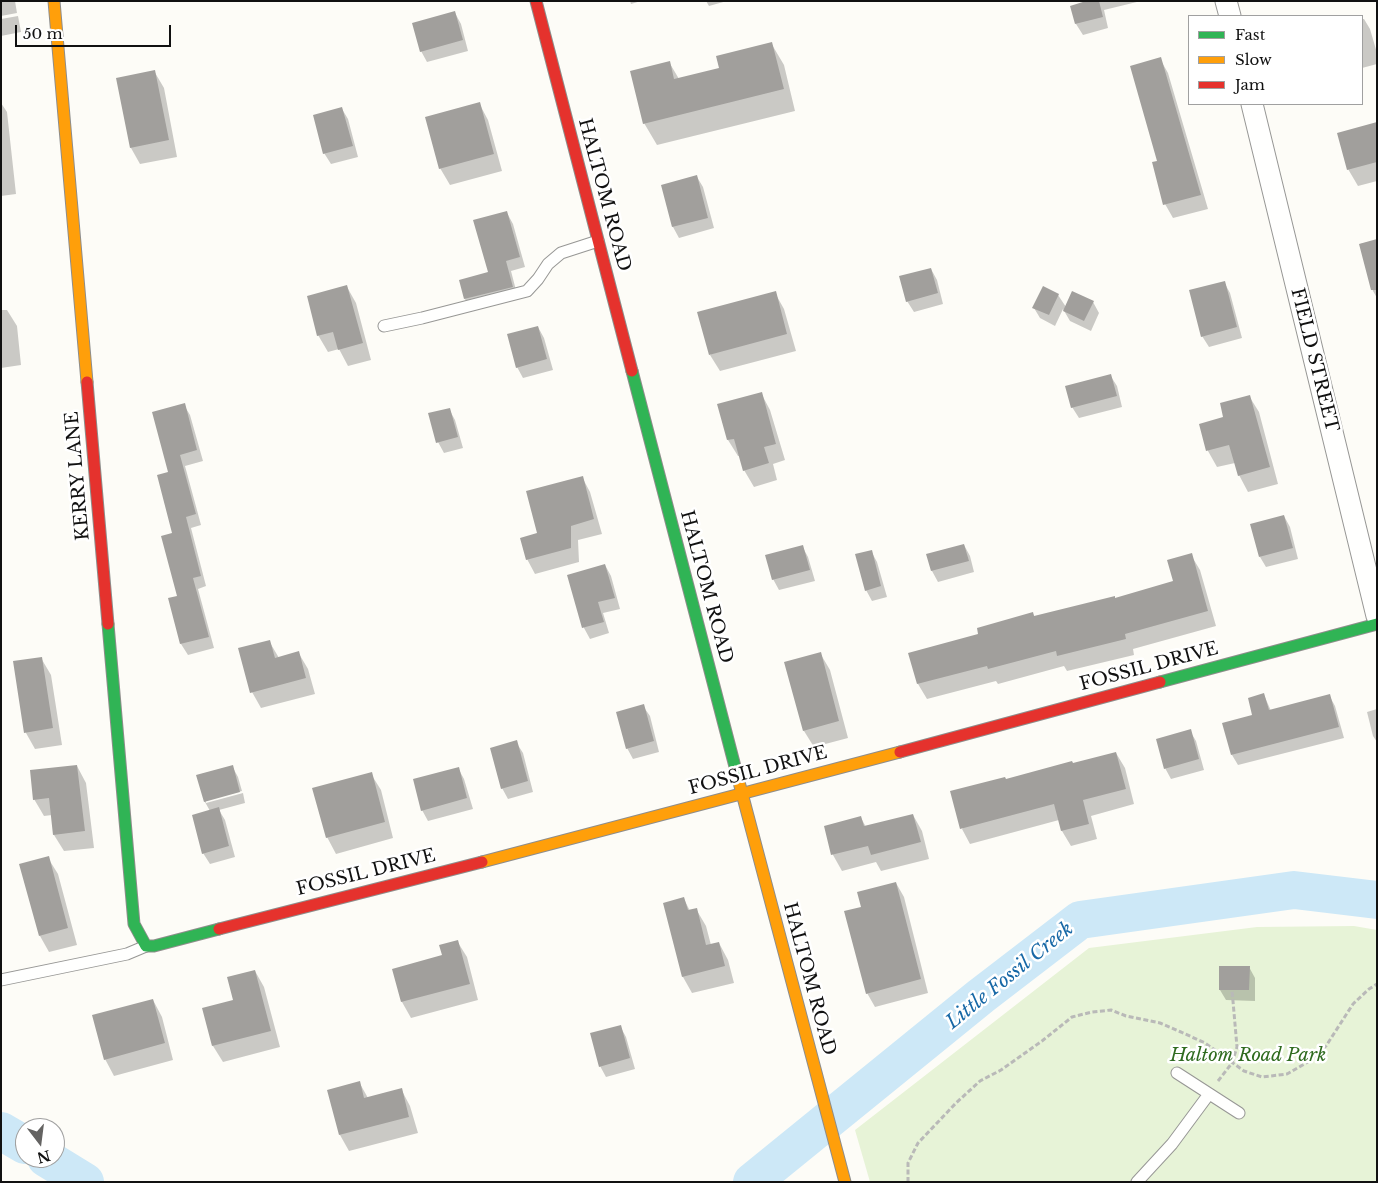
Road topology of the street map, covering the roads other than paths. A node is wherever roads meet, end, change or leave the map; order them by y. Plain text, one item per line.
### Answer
1 (54, 1) edge
2 (536, 1) edge
3 (1226, 1) edge
4 (1230, 15) edge
5 (1252, 105) edge
6 (598, 241) junction
7 (384, 326) dead end
8 (1377, 616) edge
9 (1377, 624) edge
10 (742, 794) junction
11 (146, 946) junction
12 (1, 980) edge
13 (1177, 1073) dead end
14 (1209, 1094) junction
15 (1239, 1113) dead end
16 (844, 1179) edge
17 (1137, 1182) edge

1 - 11 street, KERRY LANE
2 - 6 street, HALTOM ROAD
3 - 4 street
5 - 8 street, FIELD STREET
6 - 7 lane
6 - 10 street, HALTOM ROAD
9 - 10 street, FOSSIL DRIVE
10 - 11 street, FOSSIL DRIVE
10 - 16 street, HALTOM ROAD
11 - 12 lane
13 - 14 lane
14 - 15 lane
14 - 17 lane

